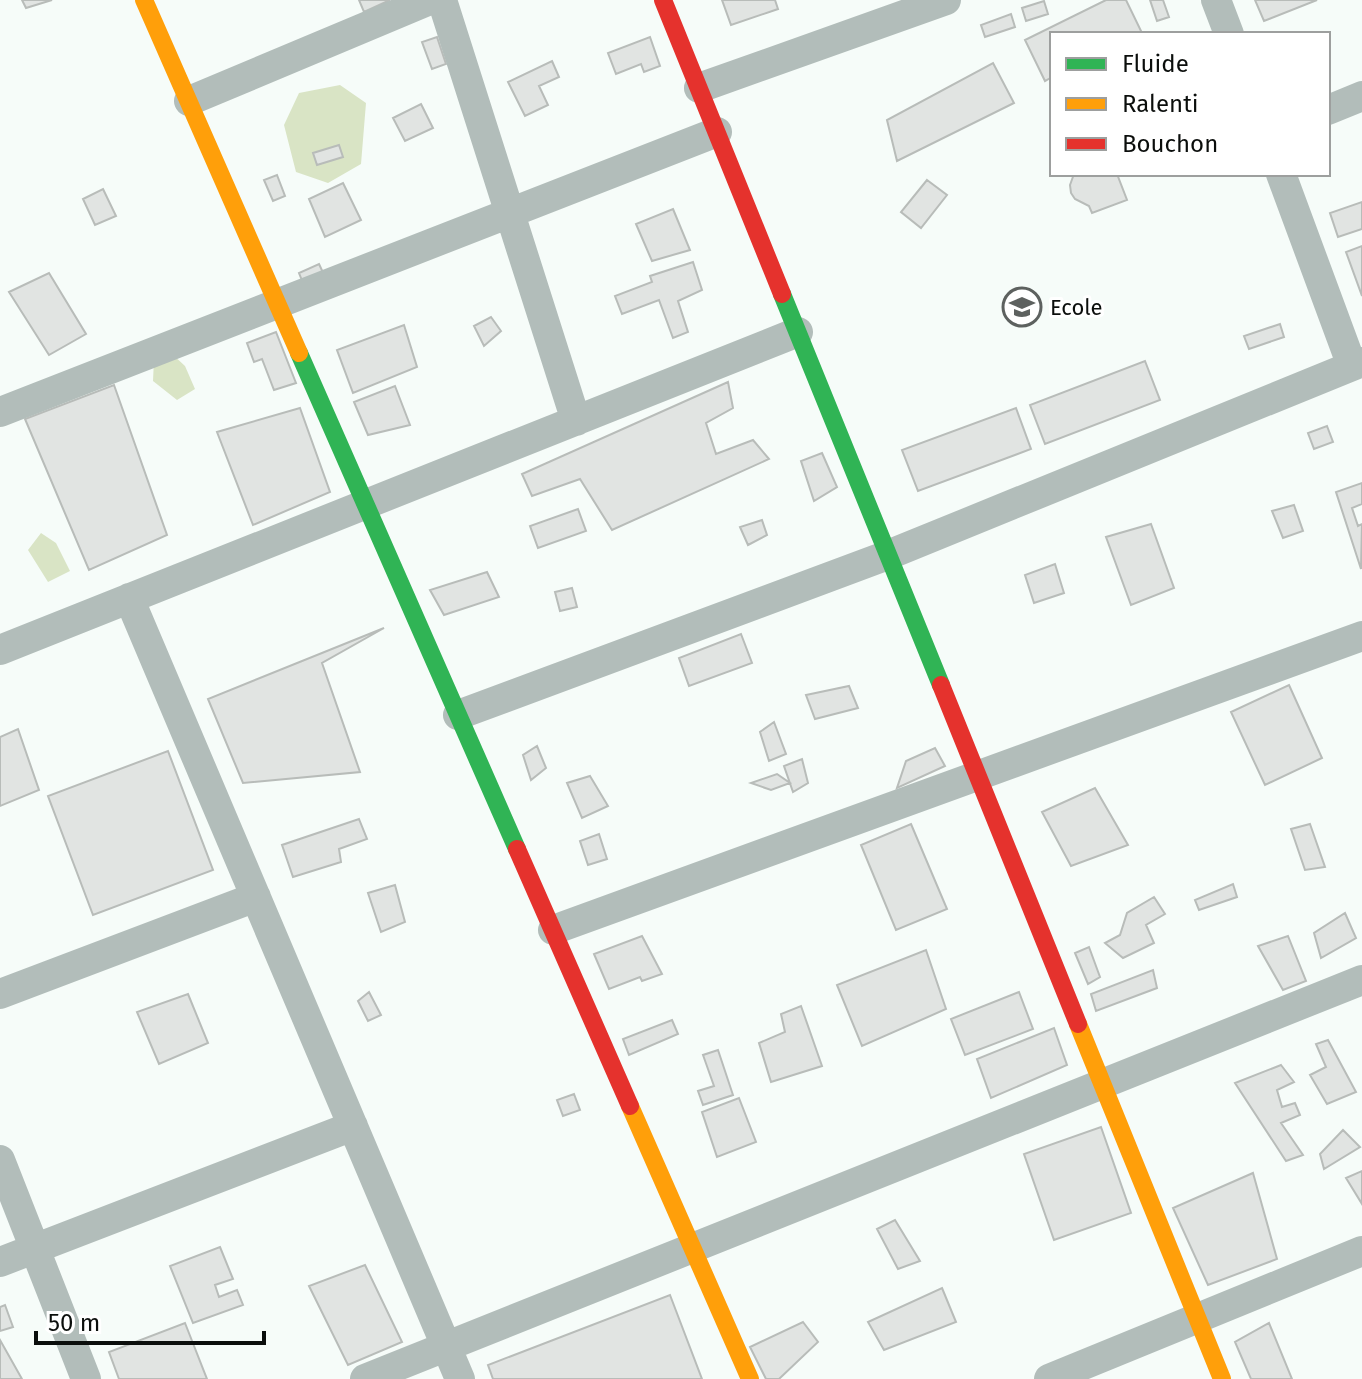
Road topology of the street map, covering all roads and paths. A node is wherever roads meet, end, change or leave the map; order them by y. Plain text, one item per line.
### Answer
1 (144, 0) edge
2 (430, 0) edge
3 (442, 0) edge
4 (663, 0) edge
5 (946, 0) edge
6 (1216, 0) edge
7 (1228, 32) edge
8 (699, 88) junction
9 (1362, 96) edge
10 (189, 101) junction
11 (1330, 109) edge
12 (717, 132) junction
13 (1282, 176) edge
14 (510, 212) junction
15 (277, 303) junction
16 (798, 332) junction
17 (1357, 364) edge
18 (0, 412) edge
19 (576, 421) junction
20 (366, 504) junction
21 (888, 555) junction
22 (129, 598) junction
23 (1362, 636) edge
24 (0, 650) edge
25 (458, 715) junction
26 (978, 775) junction
27 (256, 897) junction
28 (553, 930) junction
29 (1362, 980) edge
30 (0, 994) edge
31 (1102, 1084) junction
32 (353, 1126) junction
33 (0, 1160) edge
34 (692, 1248) junction
35 (35, 1249) junction
36 (1362, 1251) edge
37 (0, 1262) edge
38 (1197, 1318) junction
39 (446, 1347) junction
40 (86, 1379) edge
41 (365, 1379) edge
42 (460, 1379) edge
43 (750, 1379) edge
44 (1049, 1379) edge
45 (1222, 1379) edge

1 - 10 street
2 - 10 street
3 - 14 street
4 - 8 street
5 - 8 street
6 - 7 street
8 - 12 street
9 - 11 street
10 - 15 street
12 - 14 street
12 - 16 street
13 - 17 street
14 - 15 street
14 - 19 street
15 - 18 street
15 - 20 street
16 - 19 street
16 - 21 street
17 - 21 street
19 - 20 street
20 - 22 street
20 - 25 street
21 - 25 street
21 - 26 street
22 - 24 street
22 - 27 street
23 - 26 street
25 - 28 street
26 - 28 street
26 - 31 street
27 - 30 street
27 - 32 street
28 - 34 street
29 - 31 street
31 - 34 street
31 - 38 street
32 - 35 street
32 - 39 street
33 - 35 street
34 - 39 street
34 - 43 street
35 - 37 street
35 - 40 street
36 - 38 street
38 - 44 street
38 - 45 street
39 - 41 street
39 - 42 street

